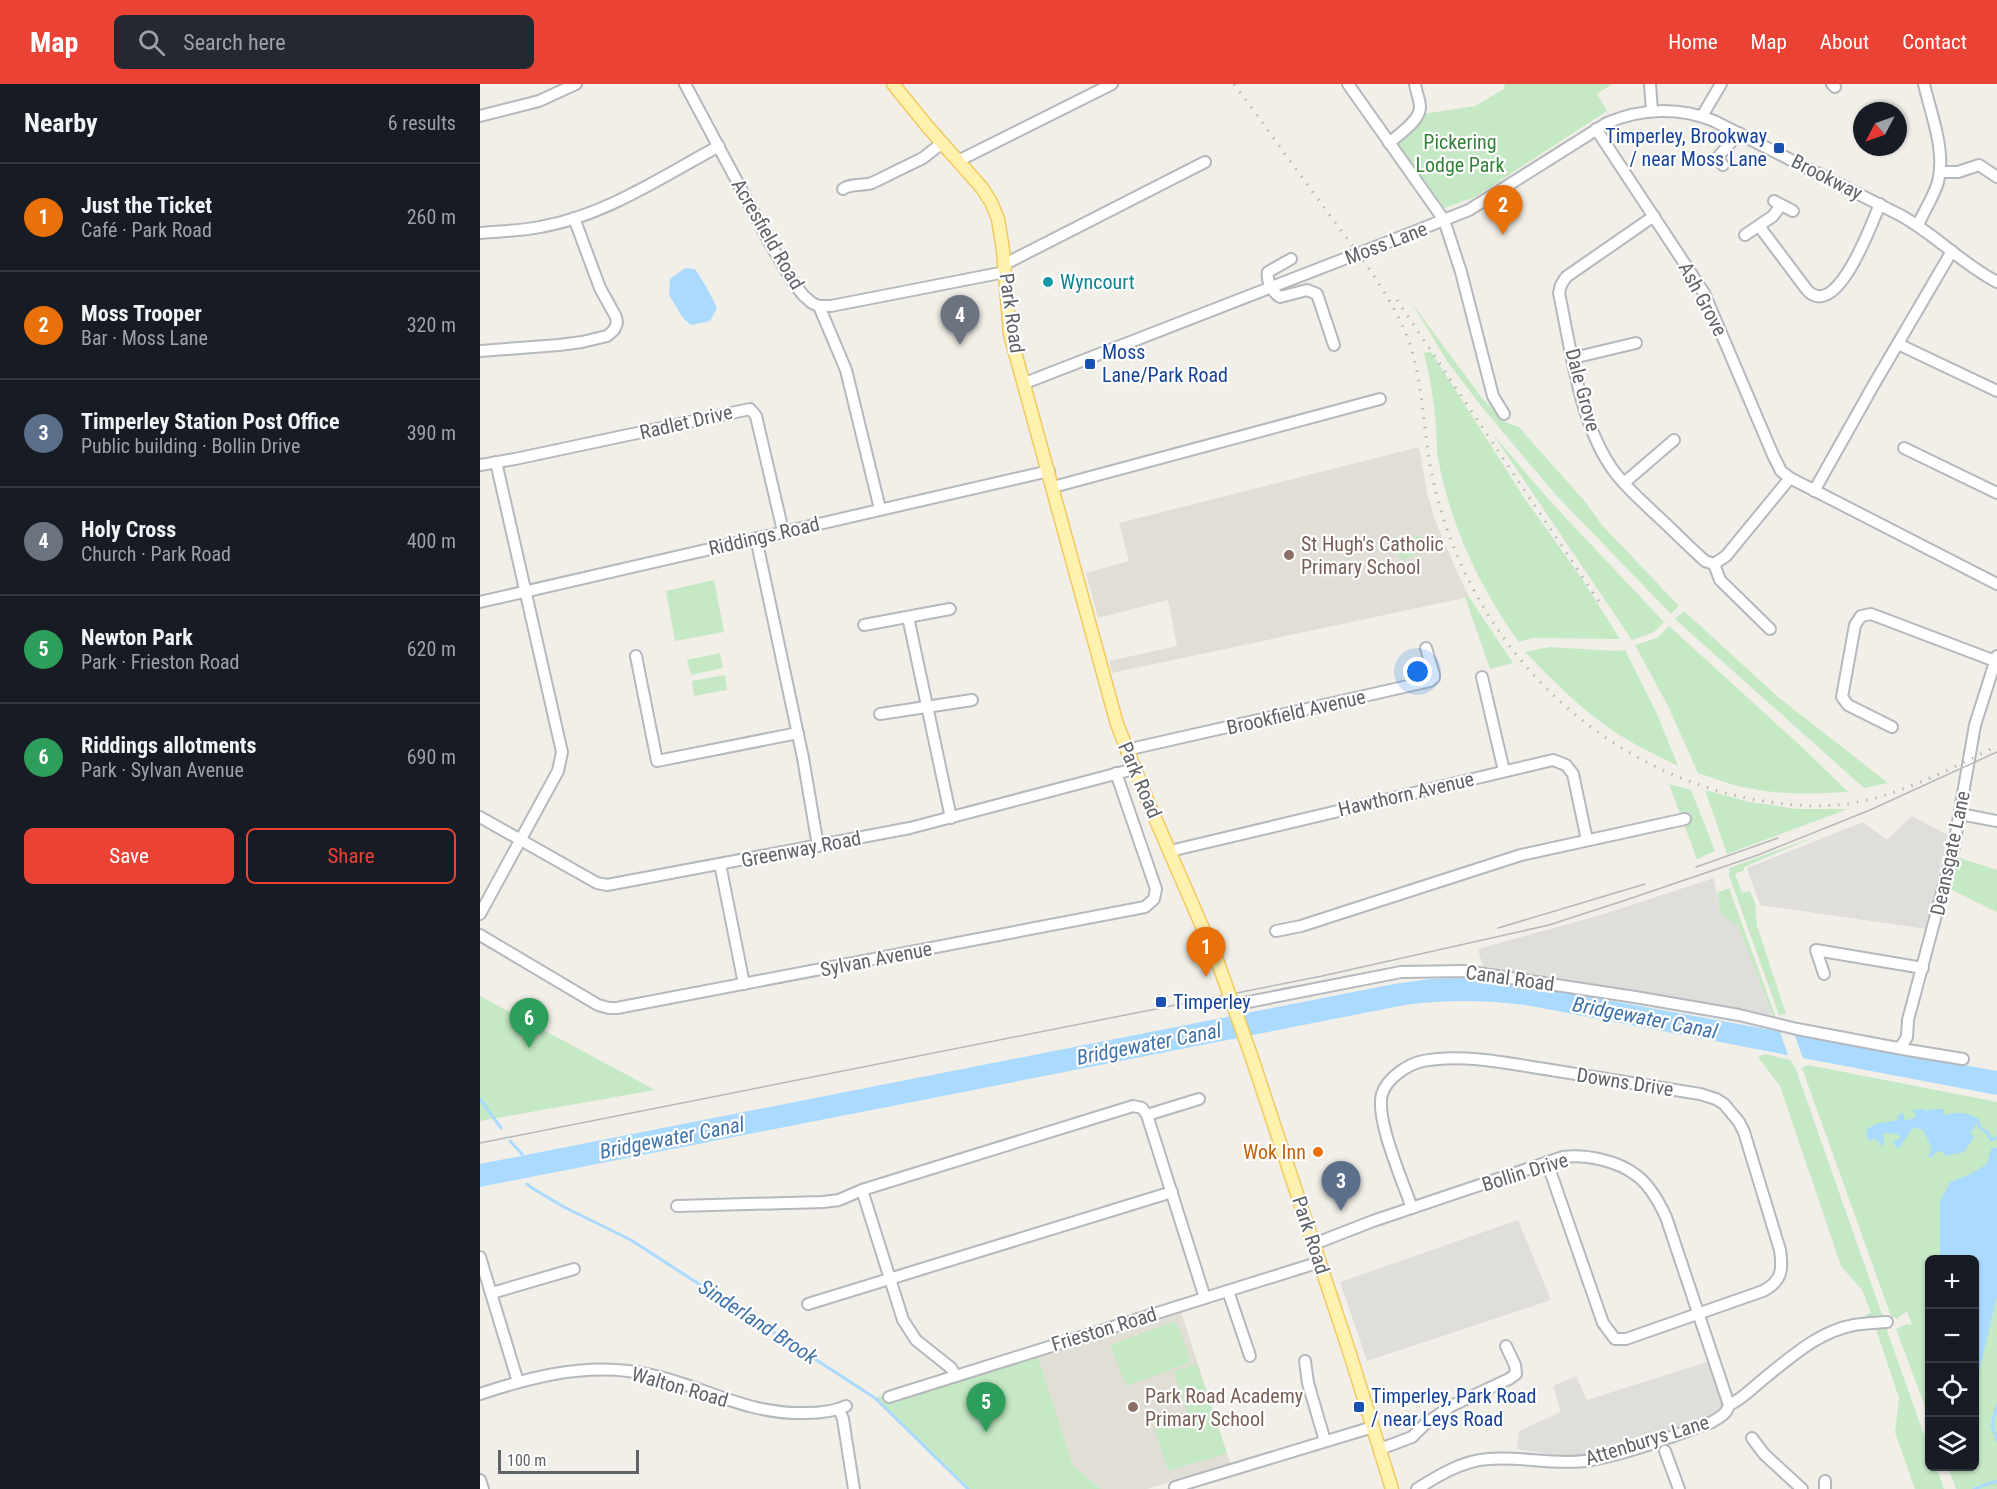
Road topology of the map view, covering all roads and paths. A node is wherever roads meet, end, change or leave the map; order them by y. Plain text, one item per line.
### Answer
1 (576, 84) edge
2 (685, 84) edge
3 (893, 84) edge
4 (1112, 84) edge
5 (1348, 84) edge
6 (1415, 84) edge
7 (1650, 84) edge
8 (1721, 84) edge
9 (1924, 84) edge
10 (553, 89) edge
11 (1652, 111) junction
12 (480, 116) edge
13 (1702, 116) junction
14 (1596, 129) junction
15 (1739, 133) junction
16 (942, 143) junction
17 (1389, 143) junction
18 (719, 146) junction
19 (958, 161) junction
20 (1205, 162) dead end
21 (1720, 162) dead end
22 (1940, 172) junction
23 (1997, 177) edge
24 (844, 185) dead end
25 (1880, 204) junction
26 (1793, 211) dead end
27 (1654, 216) junction
28 (574, 218) junction
29 (1444, 220) junction
30 (1918, 225) junction
31 (1760, 226) junction
32 (480, 233) edge
33 (1745, 235) dead end
34 (1952, 251) junction
35 (1291, 260) dead end
36 (1005, 268) junction
37 (1997, 282) edge
38 (1272, 287) junction
39 (819, 306) junction
40 (1636, 343) dead end
41 (1898, 344) junction
42 (1334, 345) dead end
43 (480, 351) edge
44 (1573, 358) junction
45 (1025, 383) junction
46 (1997, 391) edge
47 (1380, 399) dead end
48 (1504, 414) dead end
49 (1674, 440) dead end
50 (1904, 448) dead end
51 (496, 462) junction
52 (480, 465) edge
53 (1049, 471) junction
54 (1790, 478) junction
55 (1624, 483) junction
56 (1053, 487) junction
57 (1814, 491) junction
58 (1997, 494) edge
59 (880, 509) junction
60 (783, 531) junction
61 (756, 538) junction
62 (1714, 564) junction
63 (1997, 584) edge
64 (526, 591) junction
65 (480, 602) edge
66 (950, 609) dead end
67 (908, 617) junction
68 (863, 623) dead end
69 (1770, 629) dead end
70 (1426, 648) dead end
71 (636, 656) dead end
72 (1996, 658) edge
73 (1482, 677) dead end
74 (972, 700) dead end
75 (927, 706) junction
76 (880, 713) dead end
77 (1892, 727) dead end
78 (798, 733) junction
79 (1126, 750) junction
80 (1134, 769) junction
81 (1504, 771) junction
82 (1116, 773) junction
83 (1960, 814) junction
84 (480, 817) edge
85 (951, 818) junction
86 (1685, 819) dead end
87 (1997, 821) edge
88 (520, 840) junction
89 (1587, 840) junction
90 (818, 846) junction
91 (1170, 851) junction
92 (720, 864) junction
93 (480, 914) edge
94 (1276, 932) dead end
95 (480, 935) edge
96 (1923, 968) junction
97 (1824, 974) dead end
98 (744, 984) junction
99 (1233, 1005) junction
100 (1900, 1048) junction
101 (1963, 1059) dead end
102 (1199, 1099) dead end
103 (1147, 1115) junction
104 (1547, 1162) junction
105 (862, 1190) junction
106 (1172, 1192) junction
107 (677, 1206) dead end
108 (1412, 1208) junction
109 (1314, 1244) junction
110 (480, 1257) edge
111 (1320, 1262) junction
112 (574, 1269) dead end
113 (892, 1279) junction
114 (1228, 1291) junction
115 (492, 1293) junction
116 (1205, 1298) junction
117 (808, 1304) dead end
118 (1699, 1314) junction
119 (1887, 1322) dead end
120 (1506, 1346) dead end
121 (1250, 1356) dead end
122 (1305, 1361) dead end
123 (956, 1376) junction
124 (518, 1382) junction
125 (480, 1394) edge
126 (889, 1397) dead end
127 (1729, 1405) junction
128 (1373, 1427) junction
129 (1752, 1438) dead end
130 (1325, 1441) junction
131 (1380, 1449) junction
132 (1665, 1451) dead end
133 (480, 1480) edge
134 (1175, 1487) dead end
135 (483, 1489) edge
136 (854, 1489) edge
137 (1392, 1489) edge
138 (1417, 1489) edge
139 (1679, 1489) edge
140 (1802, 1489) edge

1 - 10 street
2 - 18 street, Acresfield Road
3 - 16 main road, Park Road
4 - 19 street
5 - 17 street
6 - 17 street
7 - 11 street
8 - 13 street
9 - 22 street
10 - 12 street
11 - 13 street, Moss Lane
11 - 14 street, Moss Lane
13 - 15 street, Brookway
14 - 27 street, Ash Grove
14 - 29 street, Moss Lane
15 - 21 street
15 - 25 street, Brookway
16 - 19 main road, Park Road
16 - 24 street
17 - 29 street
18 - 28 street
18 - 39 street, Acresfield Road
19 - 36 main road, Park Road
20 - 36 street, Acresfield Road
22 - 23 street
22 - 30 street
25 - 30 street, Brookway
25 - 31 street
26 - 31 street
27 - 44 street, Dale Grove
27 - 54 street, Ash Grove
28 - 32 street
28 - 43 street
29 - 38 street, Moss Lane, bridge
29 - 48 street
30 - 34 street, Brookway
31 - 33 street
34 - 37 street, Brookway
34 - 41 street
35 - 38 street
36 - 39 street, Acresfield Road
36 - 45 main road, Park Road
38 - 42 street
38 - 45 street, Moss Lane
39 - 59 street
40 - 44 street
41 - 46 street
41 - 57 street
44 - 55 street, Dale Grove
45 - 53 main road, Park Road
47 - 56 street
49 - 55 street
50 - 58 street
51 - 52 street
51 - 60 street, Radlet Drive
51 - 64 street
53 - 56 main road, Park Road
53 - 59 street, Riddings Road
54 - 57 street
54 - 62 street
55 - 62 street, Dale Grove
56 - 79 main road, Park Road
57 - 63 street
59 - 60 street, Riddings Road
60 - 61 street, Riddings Road
61 - 64 street, Riddings Road
61 - 78 street
62 - 69 street
64 - 65 street, Riddings Road
64 - 88 street
66 - 67 street
67 - 68 street
67 - 75 street
70 - 79 street, Brookfield Avenue
71 - 78 street
72 - 77 street
72 - 83 street, Deansgate Lane
73 - 81 street
74 - 75 street
75 - 76 street
75 - 85 street
78 - 90 street
79 - 80 main road, Park Road
80 - 82 street, Greenway Road
80 - 91 main road, Park Road
81 - 89 street, Hawthorn Avenue
81 - 91 street, Hawthorn Avenue
82 - 85 street, Greenway Road
82 - 98 street, Sylvan Avenue
83 - 87 street
83 - 96 street, Deansgate Lane
84 - 88 street, Greenway Road
85 - 90 street, Greenway Road
86 - 89 street
88 - 92 street, Greenway Road
88 - 93 street
89 - 94 street
90 - 92 street, Greenway Road
91 - 99 main road, Park Road, bridge
92 - 98 street
95 - 98 street, Sylvan Avenue
96 - 97 street
96 - 100 street, Deansgate Lane
99 - 100 street, Canal Road
99 - 109 main road, Park Road, bridge
100 - 101 street, Canal Road
102 - 103 street
103 - 105 street
103 - 106 street
104 - 108 street, Bollin Drive
104 - 118 street, Bollin Drive
104 - 118 street, Downs Drive
105 - 107 street
105 - 113 street
106 - 113 street
106 - 116 street
108 - 109 street, Bollin Drive
108 - 118 street, Downs Drive
109 - 111 main road, Park Road
110 - 115 street
111 - 114 street, Frieston Road
111 - 128 main road, Park Road
112 - 115 street
113 - 117 street
113 - 123 street
114 - 116 street, Frieston Road
114 - 121 street
115 - 124 street
116 - 123 street, Frieston Road
118 - 127 street, Bollin Drive
119 - 127 street, Attenburys Lane
120 - 131 street
122 - 130 street
123 - 126 street, Frieston Road
124 - 125 street, Walton Road
124 - 136 street, Walton Road
127 - 138 street, Attenburys Lane
128 - 130 street
128 - 131 main road, Park Road
129 - 140 street
130 - 134 street
131 - 137 main road, Park Road
132 - 139 street
133 - 135 street

